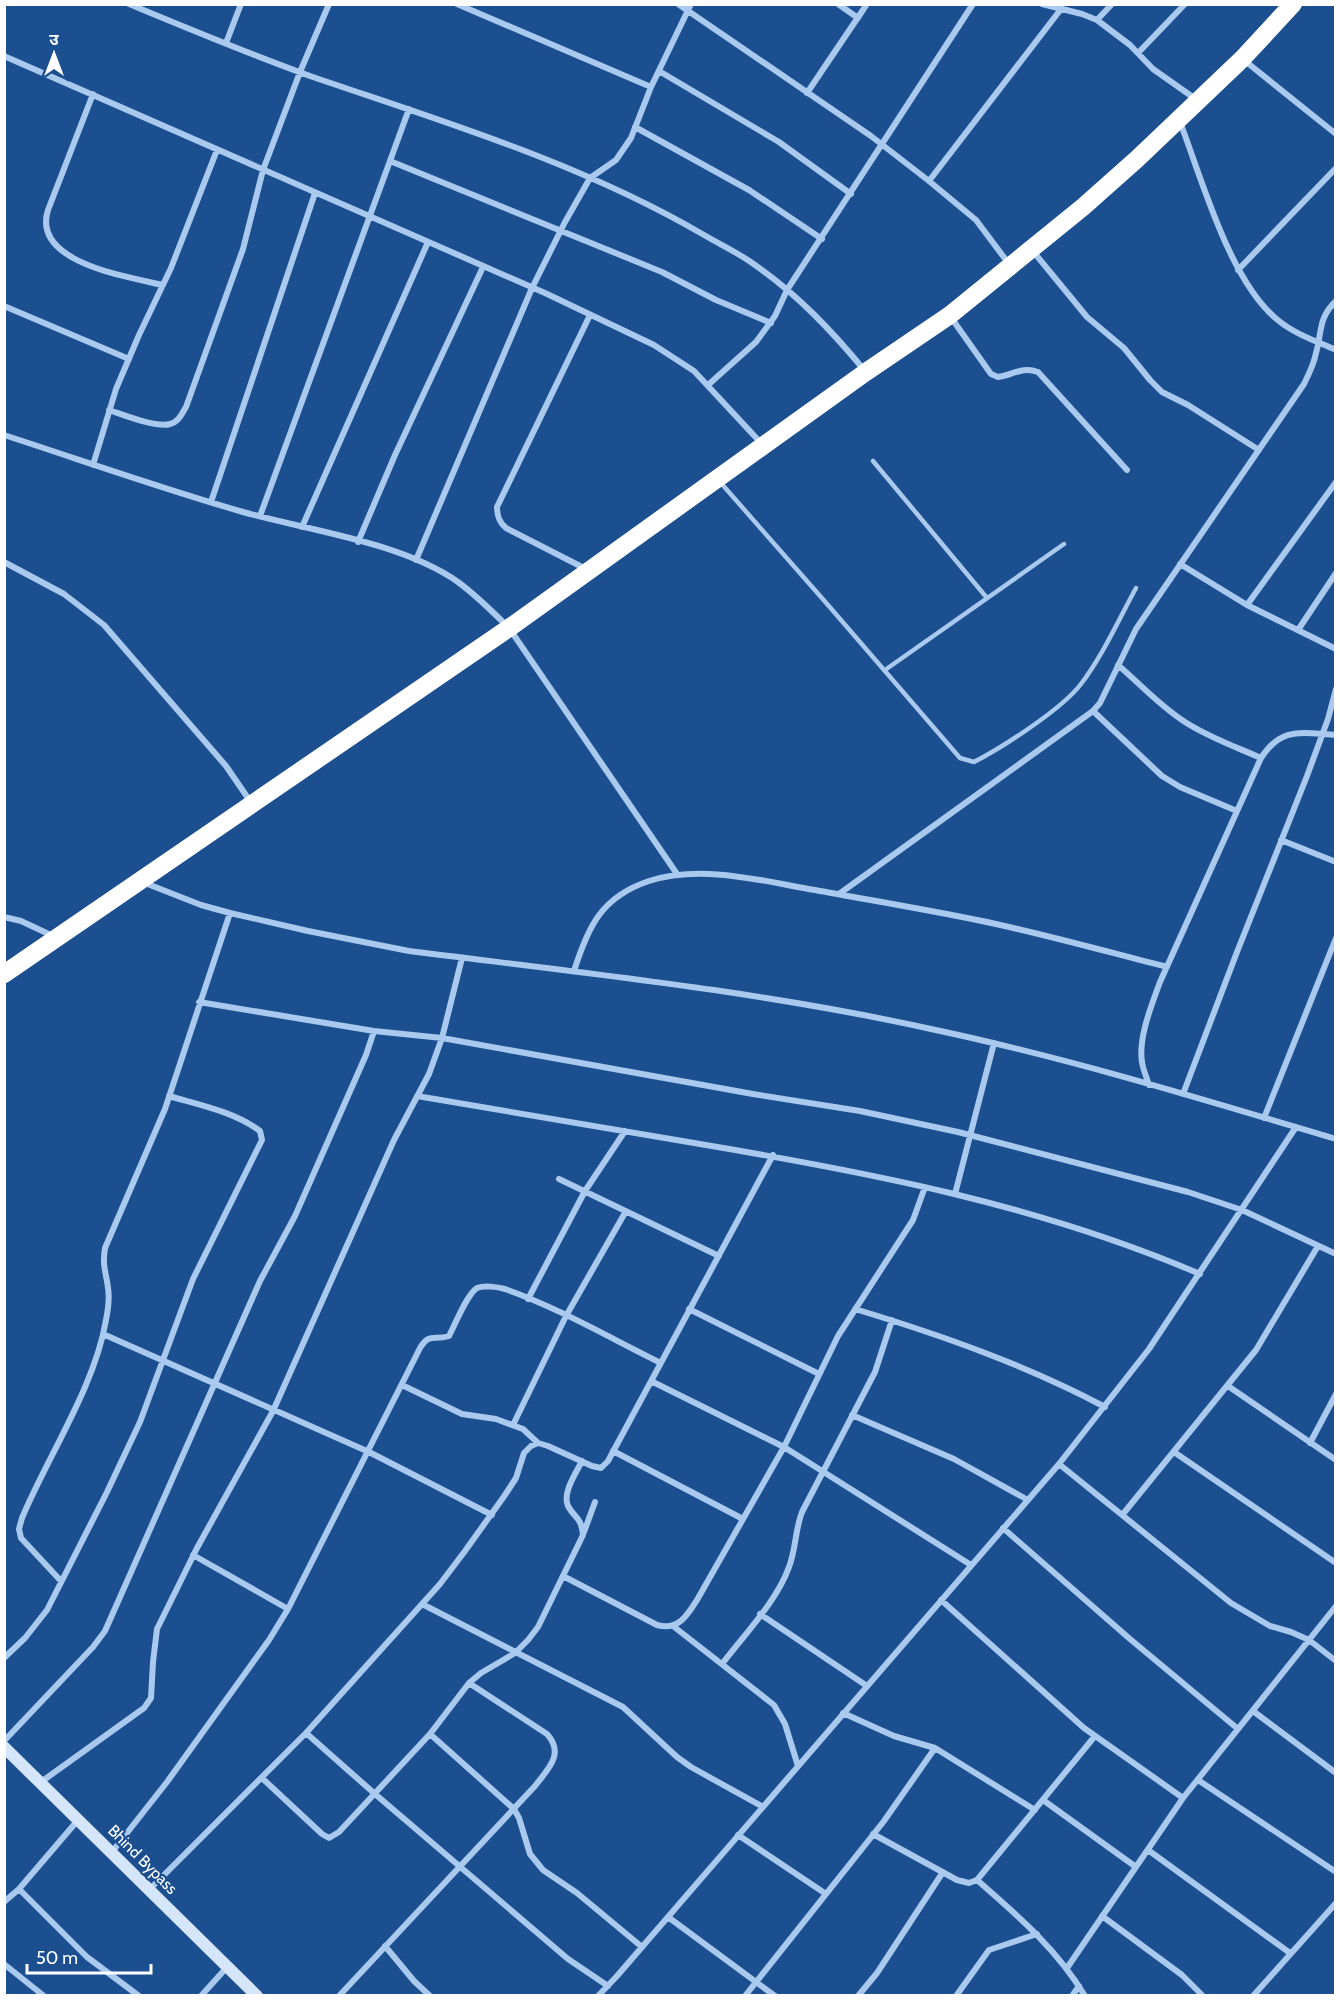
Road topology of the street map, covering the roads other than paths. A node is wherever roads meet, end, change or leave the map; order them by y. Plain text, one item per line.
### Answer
1 (129, 4) edge
2 (241, 4) edge
3 (329, 4) edge
4 (458, 4) edge
5 (678, 4) edge
6 (838, 4) edge
7 (867, 4) edge
8 (973, 4) edge
9 (1042, 4) edge
10 (1112, 4) edge
11 (1185, 4) edge
12 (1293, 4) edge
13 (689, 7) edge
14 (1061, 9) junction
15 (858, 18) junction
16 (1097, 20) junction
17 (226, 43) junction
18 (1138, 53) junction
19 (4, 56) edge
20 (1242, 59) junction
21 (659, 71) junction
22 (300, 72) junction
23 (651, 87) junction
24 (807, 93) junction
25 (93, 94) junction
26 (1198, 101) junction
27 (409, 109) junction
28 (1179, 118) junction
29 (635, 127) junction
30 (1335, 134) edge
31 (883, 145) junction
32 (217, 150) junction
33 (390, 161) junction
34 (1335, 168) edge
35 (263, 170) junction
36 (590, 178) junction
37 (929, 181) junction
38 (315, 193) junction
39 (851, 194) junction
40 (369, 216) junction
41 (561, 231) junction
42 (822, 239) junction
43 (428, 243) junction
44 (1032, 249) junction
45 (483, 267) junction
46 (1011, 267) junction
47 (1238, 270) junction
48 (163, 285) junction
49 (532, 288) junction
50 (787, 290) junction
51 (1335, 301) edge
52 (4, 306) edge
53 (590, 315) junction
54 (950, 315) junction
55 (771, 323) junction
56 (1318, 342) junction
57 (1335, 350) edge
58 (129, 359) junction
59 (866, 372) junction
60 (708, 385) junction
61 (109, 410) junction
62 (4, 435) edge
63 (764, 446) junction
64 (1258, 450) junction
65 (873, 461) dead end
66 (93, 465) junction
67 (1127, 470) dead end
68 (718, 480) junction
69 (1335, 482) edge
70 (211, 502) junction
71 (260, 516) junction
72 (302, 527) junction
73 (358, 542) junction
74 (1064, 544) dead end
75 (416, 560) junction
76 (4, 562) edge
77 (1180, 564) junction
78 (589, 571) junction
79 (1335, 573) edge
80 (1136, 588) dead end
81 (987, 598) junction
82 (1247, 604) junction
83 (509, 628) junction
84 (1298, 630) junction
85 (1335, 649) edge
86 (1118, 665) junction
87 (885, 670) junction
88 (1335, 689) edge
89 (1093, 711) junction
90 (1322, 734) junction
91 (1335, 735) edge
92 (1261, 758) junction
93 (253, 805) junction
94 (1237, 811) junction
95 (1281, 840) junction
96 (1335, 862) edge
97 (677, 874) junction
98 (141, 881) junction
99 (839, 894) junction
100 (230, 913) junction
101 (4, 916) edge
102 (56, 938) junction
103 (1335, 938) edge
104 (462, 958) junction
105 (1167, 967) junction
106 (574, 971) junction
107 (4, 974) edge
108 (200, 1002) junction
109 (374, 1031) junction
110 (442, 1038) junction
111 (994, 1043) junction
112 (1149, 1085) junction
113 (1184, 1094) junction
114 (169, 1096) junction
115 (417, 1096) junction
116 (1264, 1118) junction
117 (1296, 1127) junction
118 (625, 1131) junction
119 (972, 1135) junction
120 (1335, 1138) edge
121 (773, 1155) junction
122 (560, 1179) dead end
123 (926, 1187) junction
124 (585, 1191) junction
125 (955, 1194) junction
126 (1242, 1210) junction
127 (626, 1211) junction
128 (1318, 1246) junction
129 (1335, 1254) edge
130 (719, 1256) junction
131 (1200, 1274) junction
132 (528, 1299) junction
133 (689, 1309) junction
134 (855, 1309) junction
135 (566, 1316) junction
136 (892, 1320) junction
137 (103, 1334) junction
138 (164, 1360) junction
139 (661, 1363) junction
140 (819, 1374) junction
141 (651, 1381) junction
142 (215, 1384) junction
143 (402, 1385) junction
144 (1228, 1386) junction
145 (1335, 1394) edge
146 (1105, 1407) junction
147 (273, 1411) junction
148 (852, 1415) junction
149 (513, 1425) junction
150 (538, 1443) junction
151 (1310, 1443) junction
152 (784, 1447) junction
153 (613, 1451) junction
154 (369, 1452) junction
155 (1174, 1452) junction
156 (1335, 1460) edge
157 (582, 1461) junction
158 (1059, 1464) junction
159 (822, 1471) junction
160 (1028, 1500) junction
161 (595, 1502) dead end
162 (1123, 1514) junction
163 (492, 1515) junction
164 (743, 1518) junction
165 (1003, 1528) junction
166 (583, 1535) junction
167 (193, 1555) junction
168 (1335, 1563) edge
169 (971, 1565) junction
170 (563, 1576) junction
171 (61, 1581) junction
172 (941, 1600) junction
173 (422, 1604) junction
174 (1335, 1606) edge
175 (288, 1609) junction
176 (760, 1614) junction
177 (673, 1626) junction
178 (1309, 1640) junction
179 (515, 1653) junction
180 (4, 1658) edge
181 (1335, 1661) edge
182 (722, 1664) junction
183 (469, 1683) junction
184 (867, 1686) junction
185 (1253, 1711) junction
186 (843, 1713) junction
187 (1238, 1729) junction
188 (306, 1733) junction
189 (430, 1734) junction
190 (1095, 1736) junction
191 (4, 1741) edge
192 (4, 1747) edge
193 (935, 1748) junction
194 (798, 1766) junction
195 (1335, 1773) edge
196 (262, 1778) junction
197 (1198, 1780) junction
198 (41, 1782) junction
199 (375, 1794) junction
200 (1184, 1798) junction
201 (1043, 1800) junction
202 (763, 1807) junction
203 (514, 1809) junction
204 (1035, 1810) junction
205 (80, 1819) junction
206 (873, 1834) junction
207 (738, 1835) junction
208 (1148, 1850) junction
209 (112, 1852) junction
210 (460, 1867) junction
211 (1136, 1867) junction
212 (943, 1872) junction
213 (1335, 1872) edge
214 (977, 1880) junction
215 (19, 1889) junction
216 (150, 1889) junction
217 (826, 1894) junction
218 (4, 1902) edge
219 (1335, 1903) edge
220 (1102, 1916) junction
221 (668, 1917) junction
222 (1037, 1934) junction
223 (385, 1946) junction
224 (642, 1947) junction
225 (1290, 1953) junction
226 (4, 1964) edge
227 (228, 1966) junction
228 (1066, 1968) junction
229 (757, 1983) junction
230 (608, 1986) junction
231 (1079, 1986) junction
232 (44, 1995) edge
233 (139, 1995) edge
234 (201, 1995) edge
235 (257, 1995) edge
236 (339, 1995) edge
237 (430, 1995) edge
238 (598, 1995) edge
239 (745, 1995) edge
240 (775, 1995) edge
241 (858, 1995) edge
242 (956, 1995) edge
243 (1072, 1995) edge
244 (1085, 1995) edge
245 (1203, 1995) edge
246 (1253, 1995) edge

1 - 17 street
2 - 17 street
3 - 22 street
4 - 23 street
5 - 13 street
6 - 15 street
7 - 15 street
8 - 31 street
9 - 14 street
10 - 16 street
11 - 18 street
12 - 20 highway
13 - 21 street
13 - 24 street
14 - 16 street
14 - 37 street
15 - 24 street
16 - 18 street
17 - 22 street
18 - 26 street
19 - 25 street
20 - 26 highway
20 - 30 street
21 - 23 street
21 - 39 street
22 - 27 street
22 - 35 street
23 - 29 street
24 - 31 street
25 - 32 street
25 - 48 street
26 - 28 highway
27 - 33 street
27 - 36 street
28 - 44 highway
28 - 47 street
29 - 36 street
29 - 42 street
31 - 37 street
31 - 39 street
32 - 35 street
32 - 48 street
33 - 40 street
33 - 41 street
34 - 47 street
35 - 38 street
35 - 61 street
36 - 41 street
36 - 50 street
37 - 46 street
38 - 40 street
38 - 70 street
39 - 42 street
40 - 43 street
40 - 71 street
41 - 49 street
41 - 55 street
42 - 50 street
43 - 45 street
43 - 72 street
44 - 46 highway
44 - 64 street
45 - 49 street
45 - 73 street
46 - 54 highway
47 - 56 street
48 - 58 street
49 - 53 street
49 - 75 street
50 - 55 street
50 - 59 street
51 - 56 street
52 - 58 street
53 - 60 street
53 - 78 street
54 - 59 highway
54 - 67 street
55 - 60 street
56 - 57 street
56 - 64 street
58 - 61 street
59 - 63 highway
60 - 63 street
61 - 66 street
62 - 66 street
63 - 68 highway
64 - 77 street
65 - 81 lane
66 - 70 street
68 - 78 highway
68 - 87 lane
69 - 82 street
70 - 71 street
71 - 72 street
72 - 73 street
73 - 75 street
74 - 81 lane
75 - 83 street
76 - 93 street
77 - 82 street
77 - 86 street
78 - 83 highway
79 - 84 street
80 - 87 lane
81 - 87 lane
82 - 84 street
83 - 93 highway
83 - 97 street
84 - 85 street
86 - 89 street
86 - 92 street
88 - 90 street
89 - 94 street
89 - 99 street
90 - 91 street
90 - 92 street
90 - 95 street
92 - 94 street
93 - 98 highway
94 - 105 street
95 - 96 street
95 - 113 street
97 - 99 street
97 - 106 street
98 - 100 street
98 - 102 highway
99 - 105 street
100 - 104 street
100 - 108 street
101 - 102 street
102 - 107 highway
103 - 116 street
104 - 106 street
104 - 110 street
105 - 112 street
106 - 111 street
108 - 109 street
108 - 114 street
109 - 110 street
109 - 142 street
110 - 115 street
110 - 119 street
111 - 112 street
111 - 119 street
112 - 113 street
113 - 116 street
114 - 137 street
114 - 138 street
115 - 118 street
115 - 147 street
116 - 117 street
117 - 120 street
117 - 126 street
118 - 121 street
118 - 124 street
119 - 125 street
119 - 126 street
121 - 123 street
121 - 130 street
122 - 124 street
123 - 125 street
123 - 134 street
124 - 127 street
124 - 132 street
125 - 131 street
126 - 128 street
126 - 131 street
127 - 130 street
127 - 135 street
128 - 129 street
128 - 144 street
130 - 133 street
131 - 146 street
132 - 135 street
132 - 143 street
133 - 139 street
133 - 140 street
134 - 136 street
134 - 140 street
135 - 139 street
135 - 149 street
136 - 146 street
136 - 148 street
137 - 138 street
137 - 171 street
138 - 142 street
138 - 171 street
139 - 141 street
140 - 152 street
141 - 152 street
141 - 153 street
142 - 147 street
142 - 191 street
143 - 149 street
143 - 154 street
144 - 151 street
144 - 155 street
145 - 151 street
146 - 158 street
147 - 154 street
147 - 167 street
148 - 159 street
148 - 160 street
149 - 150 street
150 - 157 street
150 - 163 street
151 - 156 street
152 - 159 street
152 - 164 street
153 - 157 street
153 - 164 street
154 - 163 street
154 - 175 street
155 - 162 street
155 - 168 street
157 - 166 street
158 - 160 street
158 - 162 street
159 - 169 street
159 - 176 street
160 - 165 street
161 - 166 street
162 - 178 street
163 - 173 street
164 - 177 street
165 - 169 street
165 - 187 street
166 - 170 street
167 - 175 street
167 - 198 street
169 - 172 street
170 - 177 street
170 - 179 street
171 - 180 street
172 - 184 street
172 - 190 street
173 - 179 street
173 - 188 street
174 - 178 street
175 - 209 street
176 - 182 street
176 - 184 street
177 - 182 street
178 - 181 street
178 - 185 street
179 - 183 street
179 - 202 street
182 - 194 street
183 - 189 street
183 - 203 street
184 - 186 street
185 - 187 street
185 - 195 street
186 - 193 street
186 - 194 street
187 - 197 street
188 - 196 street
188 - 199 street
189 - 199 street
189 - 203 street
190 - 200 street
190 - 201 street
192 - 198 street, Bhind Bypass
193 - 204 street
193 - 206 street
194 - 202 street
196 - 199 street
196 - 216 street
197 - 200 street
197 - 213 street
198 - 205 street, Bhind Bypass
199 - 210 street
200 - 208 street
201 - 204 street
201 - 211 street
202 - 207 street
203 - 210 street
203 - 224 street
204 - 214 street
205 - 209 street, Bhind Bypass
205 - 215 street
206 - 212 street
206 - 217 street
207 - 217 street
207 - 221 street
208 - 211 street
208 - 225 street
209 - 216 street, Bhind Bypass
210 - 223 street
210 - 230 street
211 - 220 street
212 - 214 street
212 - 241 street
214 - 222 street
215 - 218 street
215 - 233 street
216 - 227 street, Bhind Bypass
217 - 229 street
219 - 225 street
220 - 228 street
220 - 245 street
221 - 224 street
221 - 229 street
222 - 228 street
222 - 242 street
223 - 236 street
223 - 237 street
224 - 230 street
225 - 246 street
226 - 232 street
227 - 234 street
227 - 235 street, Bhind Bypass
228 - 231 street
229 - 239 street
229 - 240 street
230 - 238 street
231 - 243 street
231 - 244 street

